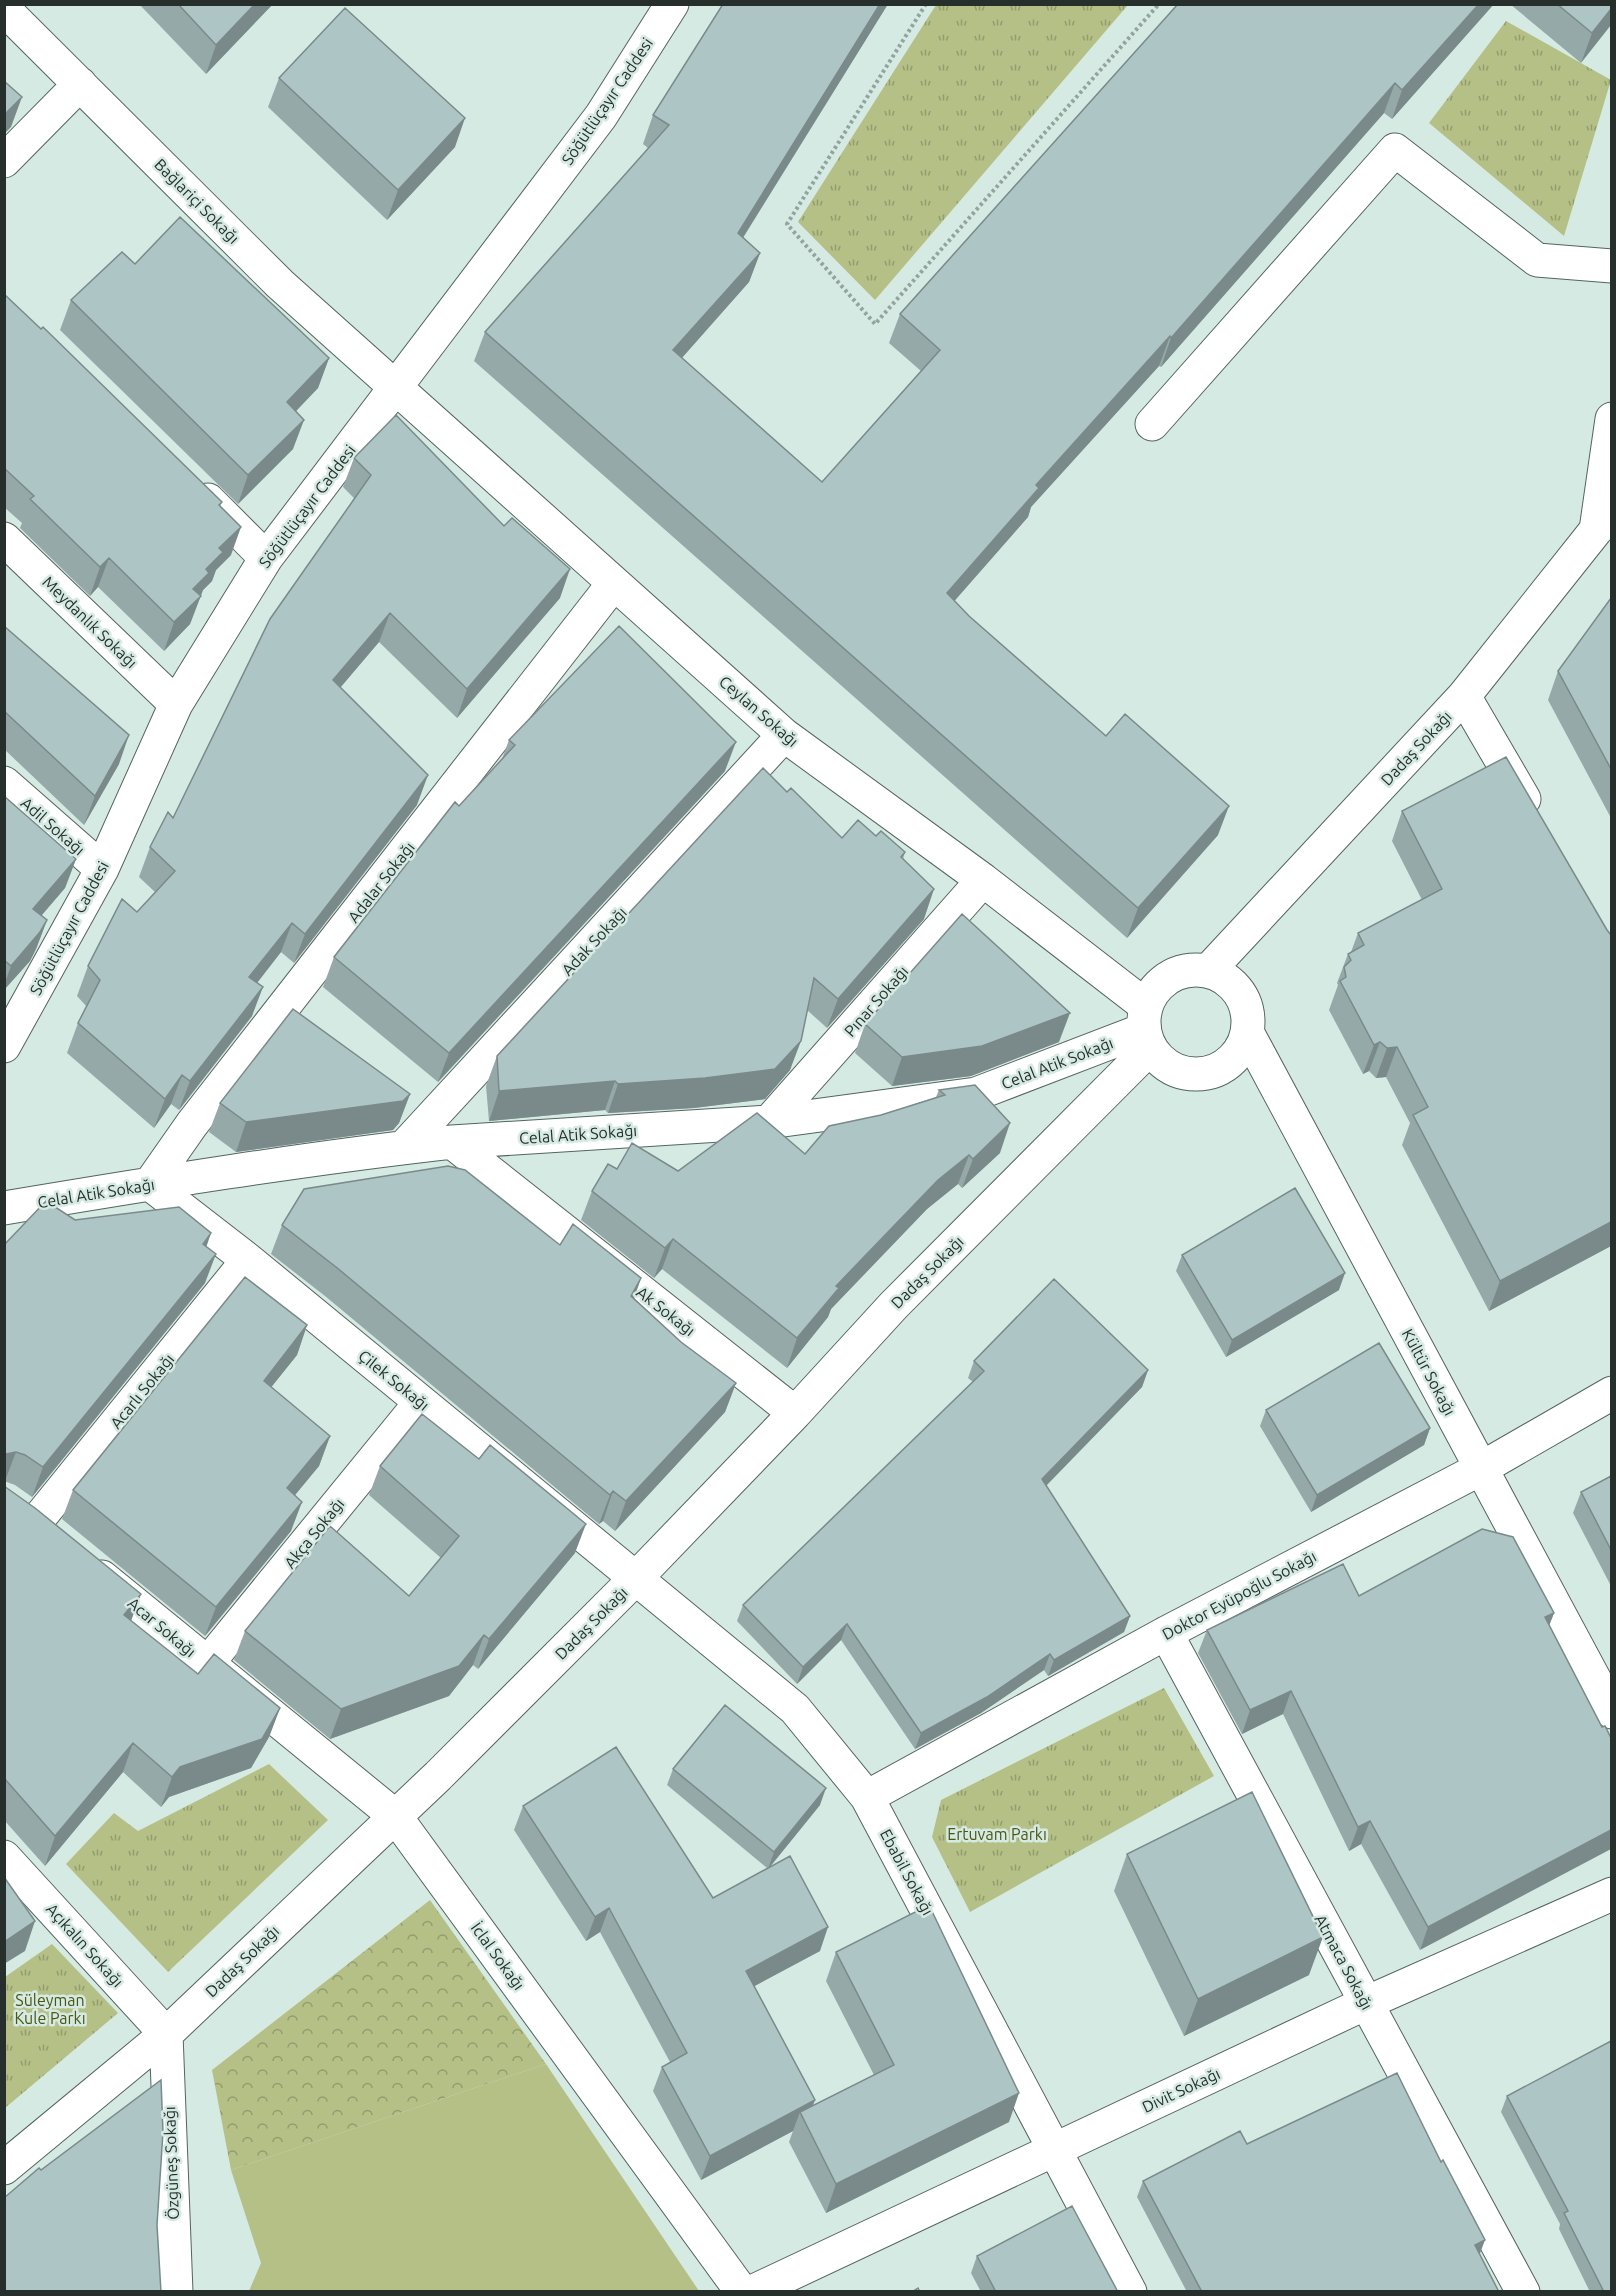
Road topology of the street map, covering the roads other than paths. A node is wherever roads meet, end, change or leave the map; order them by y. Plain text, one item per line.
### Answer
1 (672, 4) edge
2 (4, 9) edge
3 (80, 84) junction
4 (4, 161) edge
5 (1611, 266) edge
6 (396, 387) junction
7 (1611, 419) edge
8 (1152, 424) dead end
9 (190, 483) edge
10 (1604, 522) edge
11 (4, 539) edge
12 (266, 558) junction
13 (615, 583) junction
14 (1464, 696) junction
15 (176, 704) junction
16 (784, 735) junction
17 (4, 783) edge
18 (1541, 828) edge
19 (102, 868) junction
20 (983, 880) junction
21 (1208, 971) junction
22 (1146, 1028) junction
23 (1247, 1032) junction
24 (6, 1038) edge
25 (769, 1122) junction
26 (452, 1142) junction
27 (404, 1147) junction
28 (150, 1184) junction
29 (4, 1208) edge
30 (249, 1260) junction
31 (1611, 1393) edge
32 (421, 1402) junction
33 (795, 1413) junction
34 (1480, 1468) junction
35 (24, 1514) joint
36 (637, 1577) junction
37 (1166, 1633) junction
38 (207, 1664) junction
39 (1611, 1712) edge
40 (867, 1797) junction
41 (395, 1816) junction
42 (4, 1857) edge
43 (1611, 1894) edge
44 (1366, 2003) junction
45 (166, 2034) junction
46 (1054, 2150) junction
47 (4, 2168) edge
48 (176, 2292) edge
49 (742, 2292) edge
50 (752, 2292) edge
51 (1130, 2292) edge
52 (1523, 2292) edge

1 - 6 street, Söğütlüçayır Caddesi
2 - 3 street, Bağlariçi Sokağı
3 - 4 street
3 - 6 street, Bağlariçi Sokağı
5 - 8 street
6 - 12 street, Söğütlüçayır Caddesi
6 - 13 street, Ceylan Sokağı
7 - 10 street
9 - 12 street
10 - 14 street, Dadaş Sokağı
11 - 15 street, Meydanlık Sokağı
12 - 15 street, Söğütlüçayır Caddesi
13 - 16 street, Ceylan Sokağı
13 - 28 street, Adalar Sokağı
14 - 18 street
14 - 21 street, Dadaş Sokağı
15 - 19 street, Söğütlüçayır Caddesi
16 - 20 street, Ceylan Sokağı
16 - 27 street, Adak Sokağı
17 - 19 street, Adil Sokağı
19 - 24 street, Söğütlüçayır Caddesi
20 - 22 street, Ceylan Sokağı
20 - 25 street, Pınar Sokağı
21 - 22 street
21 - 23 street
22 - 23 street
22 - 25 street, Celal Atik Sokağı
22 - 33 street, Dadaş Sokağı
23 - 34 street, Kültür Sokağı
25 - 26 street, Celal Atik Sokağı
26 - 27 street, Celal Atik Sokağı
26 - 33 street, Ak Sokağı
27 - 28 street, Celal Atik Sokağı
28 - 29 street, Celal Atik Sokağı
28 - 30 street, Çilek Sokağı
30 - 32 street, Çilek Sokağı
30 - 35 street, Acarlı Sokağı
31 - 34 street, Doktor Eyüpoğlu Sokağı
32 - 36 street, Çilek Sokağı
32 - 38 street, Akça Sokağı
33 - 36 street, Dadaş Sokağı
34 - 37 street, Doktor Eyüpoğlu Sokağı
34 - 39 street, Kültür Sokağı
35 - 38 street, Acar Sokağı
36 - 40 street, Ebabil Sokağı
36 - 41 street, Dadaş Sokağı
37 - 40 street, Doktor Eyüpoğlu Sokağı
37 - 44 street, Atmaca Sokağı
38 - 41 street, İclal Sokağı
40 - 46 street, Ebabil Sokağı
41 - 45 street, Dadaş Sokağı
41 - 49 street, İclal Sokağı
42 - 45 street, Açıkalın Sokağı
43 - 44 street, Divit Sokağı
44 - 46 street, Divit Sokağı
44 - 52 street, Atmaca Sokağı
45 - 47 street, Dadaş Sokağı
45 - 48 street, Özgüneş Sokağı
46 - 50 street, Divit Sokağı
46 - 51 street, Ebabil Sokağı

